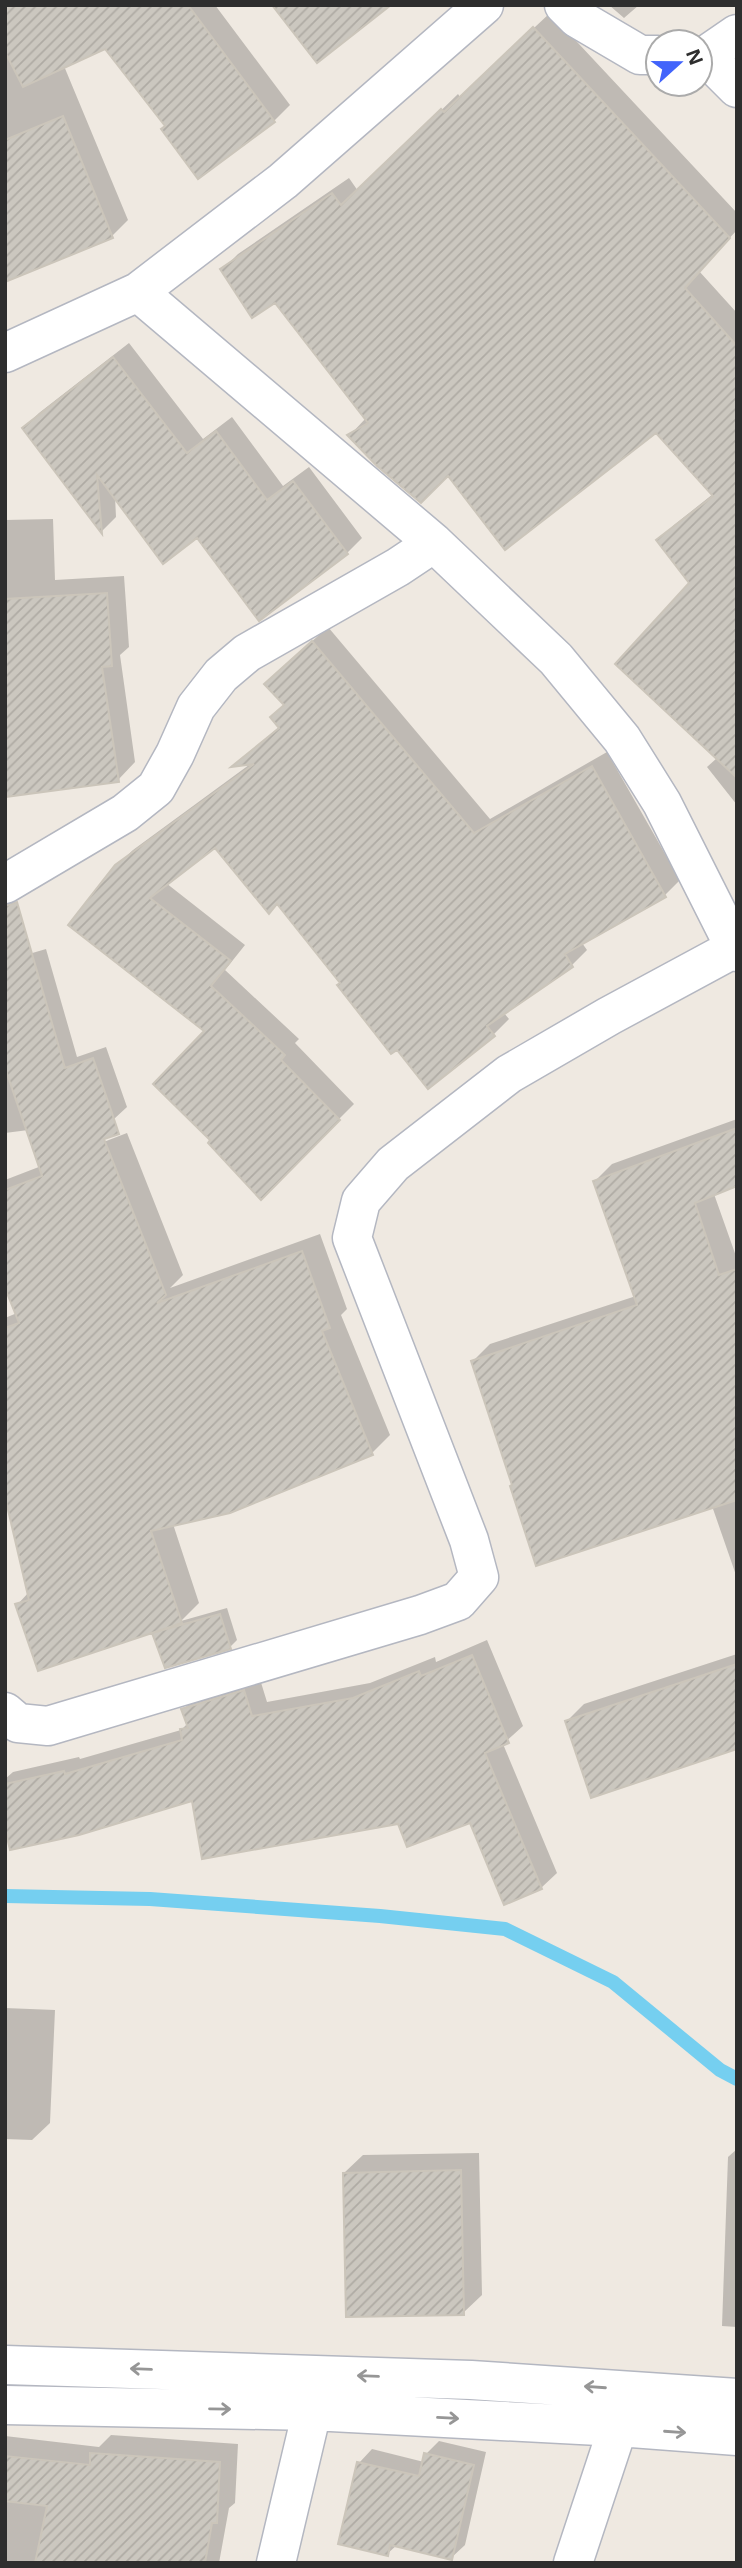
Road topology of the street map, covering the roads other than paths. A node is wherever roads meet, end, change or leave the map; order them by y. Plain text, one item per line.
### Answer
1 (484, 5) edge
2 (564, 5) edge
3 (737, 34) edge
4 (714, 49) edge
5 (644, 55) edge
6 (714, 66) edge
7 (737, 88) edge
8 (138, 292) junction
9 (5, 353) edge
10 (434, 543) junction
11 (5, 884) edge
12 (736, 950) edge
13 (5, 1712) edge
14 (5, 2365) edge
15 (648, 2392) junction
16 (737, 2398) edge
17 (5, 2405) edge
18 (312, 2410) junction
19 (618, 2427) junction
20 (737, 2436) edge
21 (276, 2563) edge
22 (573, 2563) edge

1 - 8 street
2 - 5 street
3 - 4 street
6 - 7 street
8 - 9 street
8 - 10 street
10 - 11 street
10 - 12 street
12 - 13 street
15 -> 14 street
15 - 16 street
15 - 19 street
17 -> 18 street
18 -> 19 street
18 - 21 street
19 -> 20 street
19 - 22 street

